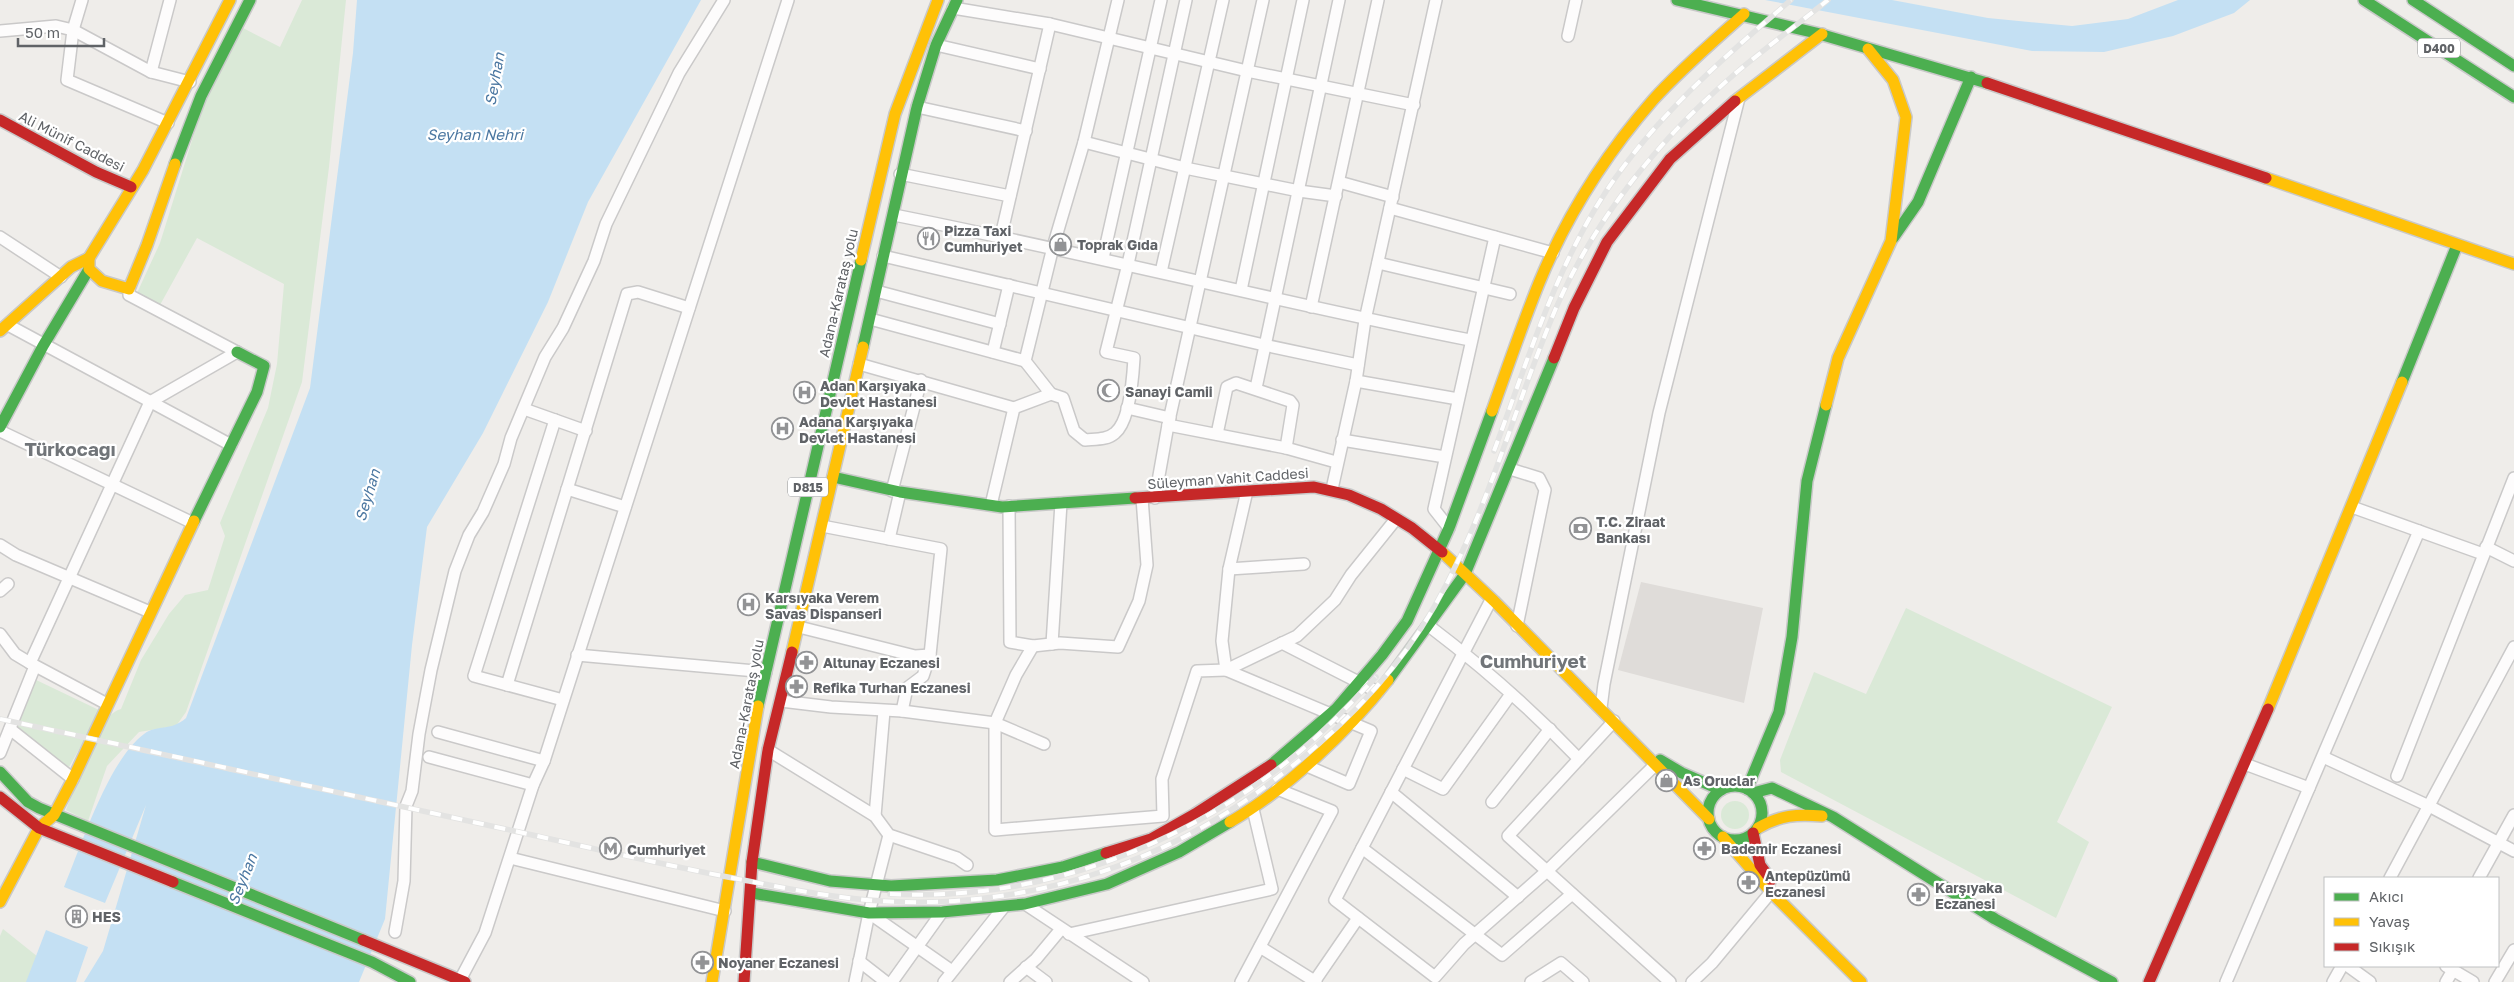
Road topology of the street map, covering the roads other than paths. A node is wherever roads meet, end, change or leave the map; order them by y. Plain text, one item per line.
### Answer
1 (82, 0) edge
2 (170, 0) edge
3 (230, 0) edge
4 (250, 0) edge
5 (724, 0) edge
6 (788, 0) edge
7 (938, 0) edge
8 (1118, 0) edge
9 (1161, 0) edge
10 (1186, 0) edge
11 (1223, 0) edge
12 (1263, 0) edge
13 (1303, 0) edge
14 (1339, 0) edge
15 (1378, 0) edge
16 (1436, 0) edge
17 (1576, 0) edge
18 (1677, 0) edge
19 (2364, 0) edge
20 (2413, 0) edge
21 (955, 4) edge
22 (1744, 14) junction
23 (1050, 24) junction
24 (72, 30) junction
25 (0, 31) edge
26 (1822, 34) junction
27 (1568, 36) dead end
28 (1110, 38) junction
29 (936, 45) junction
30 (1865, 46) junction
31 (1151, 47) junction
32 (1175, 53) junction
33 (1209, 61) junction
34 (2514, 66) edge
35 (1040, 69) junction
36 (1247, 70) junction
37 (151, 72) junction
38 (1971, 77) junction
39 (1285, 78) junction
40 (190, 82) junction
41 (1321, 86) junction
42 (1357, 93) junction
43 (2514, 97) edge
44 (1739, 98) junction
45 (1414, 106) junction
46 (917, 107) junction
47 (0, 120) edge
48 (168, 123) junction
49 (1026, 131) junction
50 (1084, 142) junction
51 (1128, 154) junction
52 (1152, 160) junction
53 (1185, 168) junction
54 (900, 174) junction
55 (1225, 176) junction
56 (1339, 182) junction
57 (1263, 183) junction
58 (131, 187) junction
59 (1299, 191) junction
60 (1010, 196) junction
61 (1336, 196) junction
62 (1392, 203) junction
63 (894, 215) junction
64 (0, 236) edge
65 (1001, 236) junction
66 (1495, 236) junction
67 (1891, 241) junction
68 (2457, 245) junction
69 (1053, 247) junction
70 (1553, 253) junction
71 (883, 256) junction
72 (1103, 258) junction
73 (89, 263) junction
74 (1378, 263) junction
75 (1128, 264) junction
76 (2514, 264) edge
77 (1161, 272) junction
78 (61, 277) junction
79 (1201, 280) junction
80 (1009, 285) junction
81 (1483, 288) junction
82 (129, 289) junction
83 (1241, 290) junction
84 (876, 291) junction
85 (1042, 293) junction
86 (1510, 294) dead end
87 (1275, 298) junction
88 (1310, 307) junction
89 (689, 308) junction
90 (1115, 310) junction
91 (870, 319) junction
92 (1365, 320) junction
93 (1000, 324) junction
94 (1191, 327) junction
95 (4, 328) edge
96 (1470, 340) junction
97 (1264, 345) junction
98 (43, 346) junction
99 (237, 352) junction
100 (993, 352) junction
101 (1025, 361) junction
102 (859, 364) junction
103 (1358, 365) junction
104 (921, 380) junction
105 (1356, 381) junction
106 (1256, 388) junction
107 (1051, 394) junction
108 (1458, 399) junction
109 (150, 402) junction
110 (1014, 408) junction
111 (1127, 408) junction
112 (524, 409) junction
113 (555, 420) junction
114 (1169, 422) junction
115 (0, 427) edge
116 (0, 431) edge
117 (586, 432) junction
118 (1217, 434) junction
119 (1342, 440) junction
120 (231, 445) junction
121 (1286, 448) junction
122 (1445, 457) junction
123 (1336, 462) junction
124 (1510, 469) junction
125 (833, 477) junction
126 (2514, 478) edge
127 (112, 486) junction
128 (568, 489) junction
129 (1332, 489) junction
130 (896, 491) junction
131 (1247, 492) junction
132 (1142, 498) junction
133 (1155, 498) junction
134 (1061, 503) junction
135 (991, 505) junction
136 (1010, 506) junction
137 (624, 507) junction
138 (2352, 507) junction
139 (1396, 519) junction
140 (193, 524) junction
141 (822, 526) junction
142 (1449, 528) junction
143 (2419, 531) junction
144 (889, 539) junction
145 (0, 545) edge
146 (1440, 550) junction
147 (2485, 551) junction
148 (2514, 562) edge
149 (1304, 564) dead end
150 (1229, 569) junction
151 (1465, 574) junction
152 (69, 578) junction
153 (1491, 600) junction
154 (150, 612) junction
155 (1429, 626) junction
156 (1517, 626) junction
157 (799, 627) junction
158 (0, 635) edge
159 (1282, 643) junction
160 (1052, 644) junction
161 (1033, 646) junction
162 (2514, 647) edge
163 (1463, 652) junction
164 (930, 655) junction
165 (577, 656) junction
166 (33, 665) junction
167 (1226, 670) junction
168 (766, 672) junction
169 (1360, 681) junction
170 (507, 685) junction
171 (1378, 692) junction
172 (1511, 694) junction
173 (563, 700) junction
174 (780, 701) junction
175 (107, 704) junction
176 (1601, 708) junction
177 (884, 711) junction
178 (902, 711) junction
179 (1331, 713) junction
180 (1350, 721) junction
181 (1614, 721) junction
182 (995, 723) junction
183 (10, 729) junction
184 (1550, 729) junction
185 (438, 732) dead end
186 (1626, 732) junction
187 (1044, 744) dead end
188 (768, 750) junction
189 (0, 753) edge
190 (430, 757) dead end
191 (2323, 757) junction
192 (1579, 760) junction
193 (544, 761) junction
194 (1656, 764) junction
195 (2246, 764) junction
196 (1307, 766) junction
197 (1403, 769) junction
198 (0, 772) edge
199 (2397, 776) dead end
200 (73, 779) junction
201 (533, 785) junction
202 (2310, 788) junction
203 (1277, 789) junction
204 (1721, 790) junction
205 (1750, 791) junction
206 (1391, 792) junction
207 (0, 797) edge
208 (1492, 802) dead end
209 (2429, 806) junction
210 (1253, 810) junction
211 (54, 815) junction
212 (2514, 815) edge
213 (875, 816) junction
214 (1833, 817) junction
215 (1708, 818) junction
216 (39, 828) junction
217 (1756, 830) junction
218 (889, 835) junction
219 (1723, 837) junction
220 (2499, 843) junction
221 (1362, 848) junction
222 (2514, 851) edge
223 (510, 858) junction
224 (752, 862) junction
225 (967, 865) dead end
226 (1547, 871) junction
227 (2391, 877) edge
228 (2480, 877) edge
229 (876, 885) junction
230 (1771, 892) junction
231 (752, 893) junction
232 (1572, 894) junction
233 (1518, 897) junction
234 (0, 902) edge
235 (1025, 904) junction
236 (1003, 908) junction
237 (725, 911) junction
238 (942, 912) junction
239 (869, 913) junction
240 (1358, 918) junction
241 (1800, 920) junction
242 (395, 932) dead end
243 (1065, 932) junction
244 (1476, 934) junction
245 (917, 945) junction
246 (1260, 947) junction
247 (2514, 950) edge
248 (859, 961) junction
249 (2341, 967) edge
250 (2349, 967) edge
251 (1026, 968) junction
252 (2450, 968) edge
253 (952, 971) junction
254 (1437, 980) edge
255 (462, 981) edge
256 (410, 982) edge
257 (712, 982) edge
258 (744, 982) edge
259 (855, 982) edge
260 (886, 982) edge
261 (892, 982) edge
262 (944, 982) edge
263 (1010, 982) edge
264 (1046, 982) edge
265 (1143, 982) edge
266 (1240, 982) edge
267 (1315, 982) edge
268 (1531, 982) edge
269 (1583, 982) edge
270 (1670, 982) edge
271 (1692, 982) edge
272 (1861, 982) edge
273 (2112, 982) edge
274 (2149, 982) edge
275 (2226, 982) edge
276 (2333, 982) edge
277 (2370, 982) edge
278 (2446, 982) edge
279 (2473, 982) edge
280 (2495, 982) edge

1 - 24 street
2 - 37 street
3 - 40 main road
4 - 82 main road
5 - 112 street
6 - 89 street
7 - 168 main road, Adana-Karataş yolu / D815
8 - 28 street
9 - 31 street
10 - 32 street
11 - 33 street
12 - 36 street
13 - 39 street
14 - 41 street
15 - 42 street
16 - 45 street
17 - 27 street
18 - 22 main road
19 - 43 main road, D400
20 - 34 main road, D400
21 - 23 street
21 - 29 main road, D815
22 - 26 main road
22 - 70 main road
23 - 28 street
23 - 35 street
24 - 25 street
24 - 37 street
24 - 48 street
26 - 30 main road
26 - 44 main road
28 - 31 street
28 - 50 street
29 - 35 street
29 - 46 main road, D815
30 - 38 main road
30 - 67 main road
31 - 32 street
31 - 51 street
32 - 33 street
32 - 52 street
33 - 36 street
33 - 53 street
35 - 49 street
36 - 39 street
36 - 55 street
37 - 40 street
38 - 67 main road
38 - 68 main road
39 - 41 street
39 - 57 street
40 - 48 main road
41 - 42 street
41 - 59 street
42 - 45 street
42 - 56 street
44 - 124 main road
44 - 176 street
45 - 62 street
46 - 49 street
46 - 54 main road, D815
47 - 58 main road, Ali Münif Caddesi
48 - 58 main road
49 - 60 street
50 - 51 street
50 - 69 street
51 - 52 street
51 - 72 street
52 - 53 street
52 - 75 street
53 - 55 street
53 - 77 street
54 - 60 street
54 - 63 main road, D815
55 - 57 street
55 - 79 street
56 - 61 street
56 - 62 street
57 - 59 street
57 - 83 street
58 - 73 main road
59 - 61 street
59 - 87 street
60 - 65 street
61 - 88 street
62 - 66 street
62 - 74 street
63 - 65 street
63 - 71 main road, D815
64 - 78 street
65 - 69 street
66 - 70 street
66 - 81 street
67 - 205 main road
68 - 76 main road
68 - 138 main road
69 - 72 street
69 - 85 street
70 - 142 main road
71 - 80 street
71 - 84 main road, D815
72 - 75 street
73 - 78 main road
73 - 82 main road
73 - 98 main road
74 - 81 street
74 - 92 street
75 - 77 street
75 - 90 street
77 - 79 street
78 - 95 main road
79 - 83 street
79 - 94 street
80 - 85 street
80 - 93 street
81 - 86 street
81 - 96 street
82 - 99 street
83 - 87 street
84 - 91 main road, D815
84 - 93 street
85 - 90 street
85 - 101 street
87 - 88 street
87 - 97 street
88 - 92 street
89 - 117 street
89 - 137 street
90 - 94 street
90 - 111 street
91 - 100 street
91 - 102 main road, D815
92 - 96 street
92 - 103 street
93 - 100 street
94 - 97 street
94 - 114 street
95 - 98 street
96 - 108 street
97 - 103 street
97 - 106 street
98 - 109 street
98 - 115 main road
99 - 109 street
99 - 120 main road
100 - 101 street
101 - 107 street
102 - 104 street
102 - 125 main road, D815
103 - 105 street
104 - 110 street
104 - 130 street
105 - 108 street
105 - 119 street
106 - 118 street
106 - 121 street
107 - 110 street
107 - 111 street
108 - 122 street
109 - 120 street
109 - 127 street
110 - 135 street
111 - 114 street
112 - 113 street
112 - 242 street
113 - 117 street
113 - 170 street
114 - 118 street
114 - 133 street
116 - 127 street
117 - 128 street
118 - 121 street
119 - 122 street
119 - 123 street
120 - 140 main road
121 - 123 street
122 - 142 street
123 - 129 street
124 - 151 main road
124 - 156 street
125 - 130 main road, Süleyman Vahit Caddesi
125 - 141 main road, D815
126 - 147 street
127 - 140 street
127 - 152 street
128 - 137 street
128 - 170 street
129 - 131 main road, Süleyman Vahit Caddesi
129 - 139 main road, Süleyman Vahit Caddesi
130 - 135 main road, Süleyman Vahit Caddesi
130 - 144 street
131 - 133 main road, Süleyman Vahit Caddesi
131 - 150 street
132 - 133 main road, Süleyman Vahit Caddesi
132 - 134 main road, Süleyman Vahit Caddesi
132 - 160 street
134 - 136 main road, Süleyman Vahit Caddesi
134 - 160 street
135 - 136 main road, Süleyman Vahit Caddesi
136 - 161 street
137 - 165 street
138 - 143 street
138 - 195 main road
139 - 146 main road, Süleyman Vahit Caddesi
139 - 159 street
140 - 154 main road
141 - 144 street
141 - 157 main road, D815
142 - 146 main road
143 - 147 street
143 - 191 street
144 - 164 street
145 - 152 street
146 - 151 main road, Süleyman Vahit Caddesi
146 - 169 main road
147 - 148 street
147 - 199 street
149 - 150 street
150 - 167 street
151 - 153 main road, Süleyman Vahit Caddesi
151 - 155 main road
152 - 154 street
152 - 166 street
153 - 156 main road, Süleyman Vahit Caddesi
153 - 163 street
154 - 175 main road
155 - 163 street
155 - 171 main road
156 - 176 main road, Süleyman Vahit Caddesi
157 - 164 street
157 - 174 main road, D815
158 - 166 street
159 - 167 street
159 - 169 street
160 - 161 street
161 - 182 street
162 - 209 street
163 - 172 street
163 - 197 street
164 - 178 street
165 - 168 street
165 - 173 street
166 - 175 street
166 - 183 street
167 - 179 street
167 - 182 street
168 - 237 main road, Adana-Karataş yolu / D815
169 - 171 street
169 - 179 main road
170 - 173 street
171 - 180 main road
172 - 184 street
172 - 197 street
173 - 193 street
174 - 177 street
174 - 188 main road, D815
175 - 200 main road
176 - 181 main road, Süleyman Vahit Caddesi
177 - 178 street
177 - 213 street
178 - 182 street
179 - 180 street
179 - 229 main road
180 - 196 main road
180 - 196 street
181 - 186 main road, Süleyman Vahit Caddesi
181 - 192 street
182 - 187 street
183 - 189 street
183 - 200 street
184 - 192 street
184 - 208 street
185 - 193 street
186 - 194 main road
186 - 204 main road
188 - 213 street
188 - 224 main road, D815
190 - 201 street
191 - 202 street
191 - 209 street
192 - 226 street
193 - 201 street
194 - 215 main road
194 - 226 street
195 - 202 street
195 - 274 main road
196 - 203 main road
197 - 206 street
198 - 211 main road
200 - 211 main road
201 - 223 street
202 - 275 street
203 - 210 main road
203 - 246 street
204 - 205 main road
204 - 215 main road
205 - 214 main road
205 - 217 main road
206 - 221 street
206 - 233 street
207 - 216 main road
209 - 220 street
209 - 227 street
210 - 235 main road
210 - 243 street
211 - 216 main road
211 - 255 main road
212 - 220 street
213 - 218 street
214 - 217 main road
214 - 273 main road
215 - 219 main road
216 - 234 main road
216 - 256 main road
217 - 219 main road
217 - 241 main road
218 - 225 street
218 - 229 street
219 - 230 main road
220 - 222 street
220 - 228 street
221 - 240 street
221 - 244 street
223 - 237 street
223 - 255 street
224 - 229 main road
224 - 231 main road, D815
226 - 232 street
226 - 233 street
229 - 239 street
230 - 241 main road
230 - 271 street
231 - 239 main road
231 - 258 main road, D815
232 - 244 street
232 - 270 street
233 - 244 street
235 - 236 main road
235 - 243 street
236 - 238 main road
236 - 253 street
237 - 257 main road, Adana-Karataş yolu / D815
238 - 239 main road
238 - 245 street
239 - 245 street
239 - 248 street
240 - 254 street
240 - 267 street
241 - 272 main road
243 - 251 street
243 - 265 street
244 - 254 street
245 - 253 street
245 - 261 street
246 - 266 street
246 - 267 street
247 - 280 street
248 - 259 street
248 - 260 street
249 - 276 street
250 - 277 street
251 - 263 street
251 - 264 street
252 - 278 street
252 - 279 street
253 - 262 street
268 - 269 street

